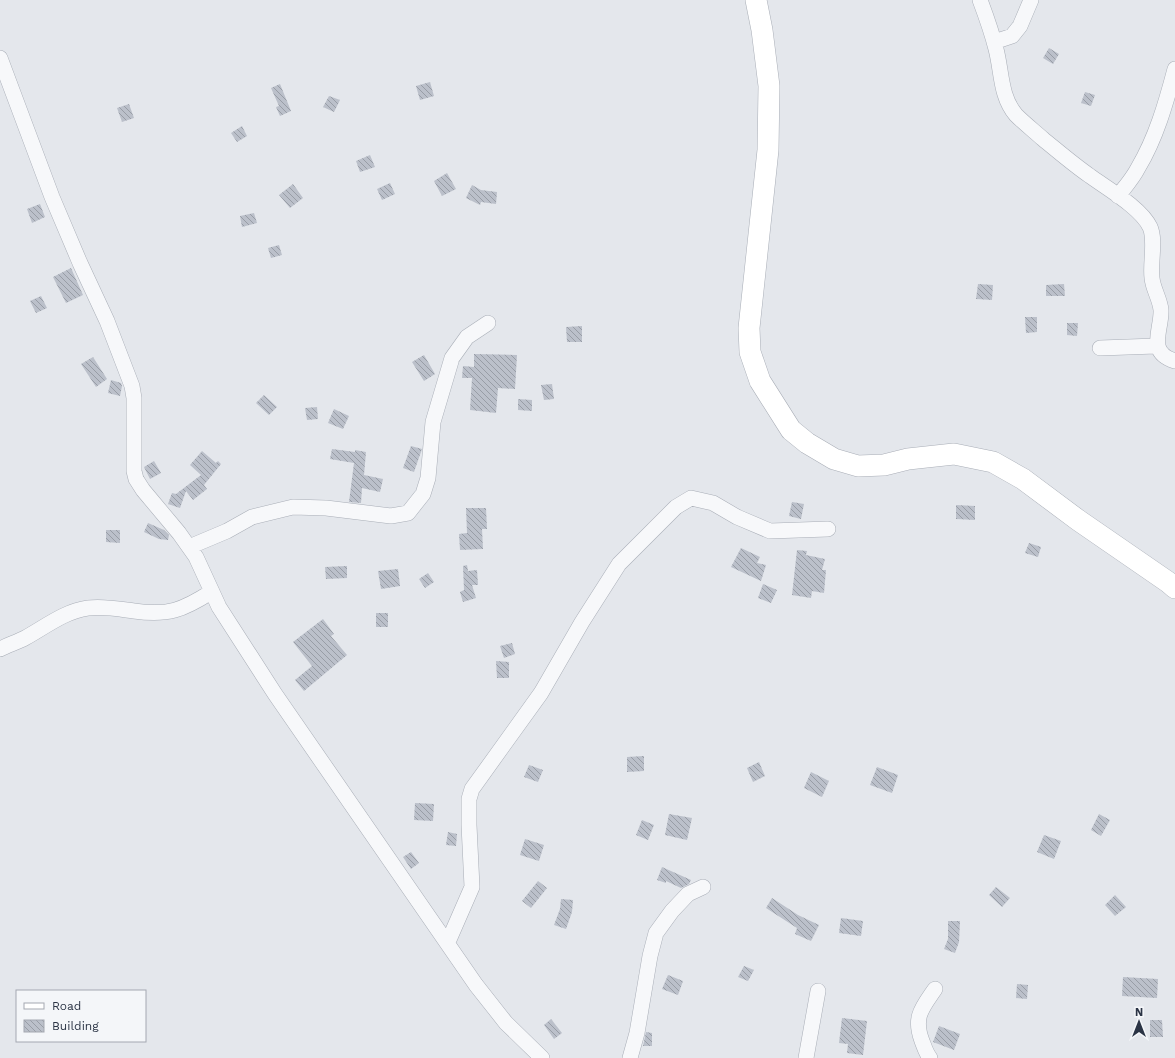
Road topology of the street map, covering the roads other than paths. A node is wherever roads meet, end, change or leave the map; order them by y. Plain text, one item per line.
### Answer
1 (756, 0) edge
2 (980, 0) edge
3 (1031, 0) edge
4 (994, 42) junction
5 (0, 58) edge
6 (1175, 69) edge
7 (1118, 196) junction
8 (488, 323) dead end
9 (1157, 344) junction
10 (1100, 348) dead end
11 (1175, 361) edge
12 (828, 529) dead end
13 (189, 547) junction
14 (1175, 588) edge
15 (211, 592) junction
16 (0, 649) edge
17 (703, 887) dead end
18 (448, 942) junction
19 (935, 988) dead end
20 (818, 990) dead end
21 (542, 1058) edge
22 (630, 1058) edge
23 (806, 1058) edge
24 (930, 1058) edge

1 - 14 main road
2 - 4 street
3 - 4 street
4 - 7 street
5 - 13 street
6 - 7 street
7 - 9 street
8 - 13 street
9 - 10 street
9 - 11 street
12 - 18 street
13 - 15 street
15 - 16 street
15 - 18 street
17 - 22 street
18 - 21 street
19 - 24 street
20 - 23 street

